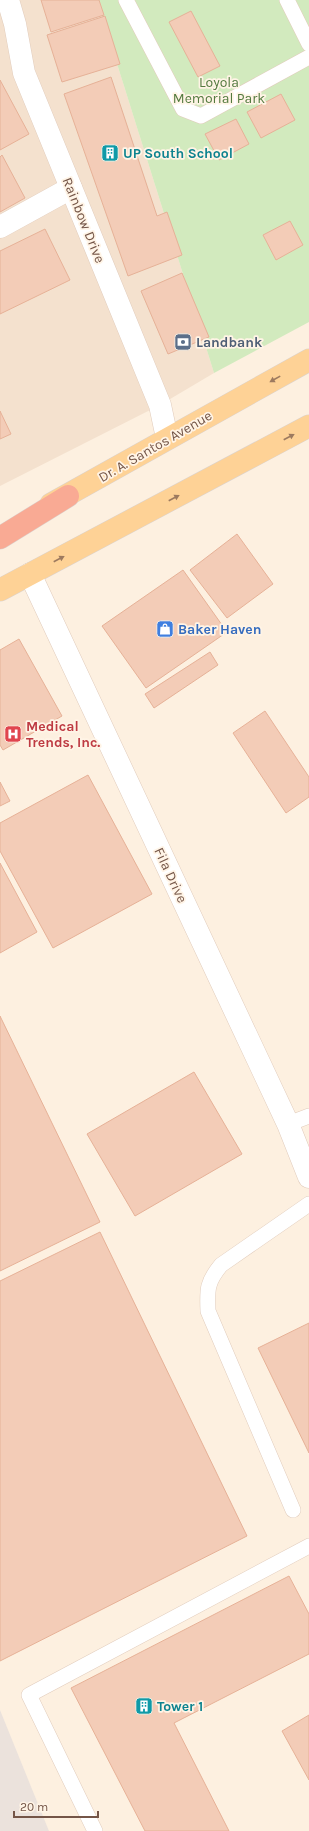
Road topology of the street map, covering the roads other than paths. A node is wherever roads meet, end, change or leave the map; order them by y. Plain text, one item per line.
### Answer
1 (8, 0) edge
2 (126, 0) edge
3 (287, 0) edge
4 (8, 28) edge
5 (309, 44) edge
6 (309, 57) edge
7 (71, 188) junction
8 (0, 227) edge
9 (309, 360) edge
10 (309, 426) edge
11 (167, 438) junction
12 (68, 496) junction
13 (0, 530) edge
14 (0, 538) edge
15 (30, 574) junction
16 (0, 590) edge
17 (309, 1116) edge
18 (288, 1124) junction
19 (309, 1177) edge
20 (309, 1204) edge
21 (293, 1510) dead end
22 (309, 1546) edge
23 (95, 1831) edge

1 - 4 street, Rainbow Drive
2 - 6 lane
3 - 5 lane
4 - 7 street, Rainbow Drive
7 - 8 street
7 - 11 street, Rainbow Drive
9 -> 11 main road, Dr. A. Santos Avenue
15 -> 10 main road
11 - 12 main road, Dr. A. Santos Avenue
12 - 13 main road, Dr. A. Santos Avenue
12 - 14 highway
15 - 16 main road
15 - 18 street, Fila Drive
17 - 18 lane
18 - 19 street, Fila Drive
20 - 21 lane
22 - 23 lane

